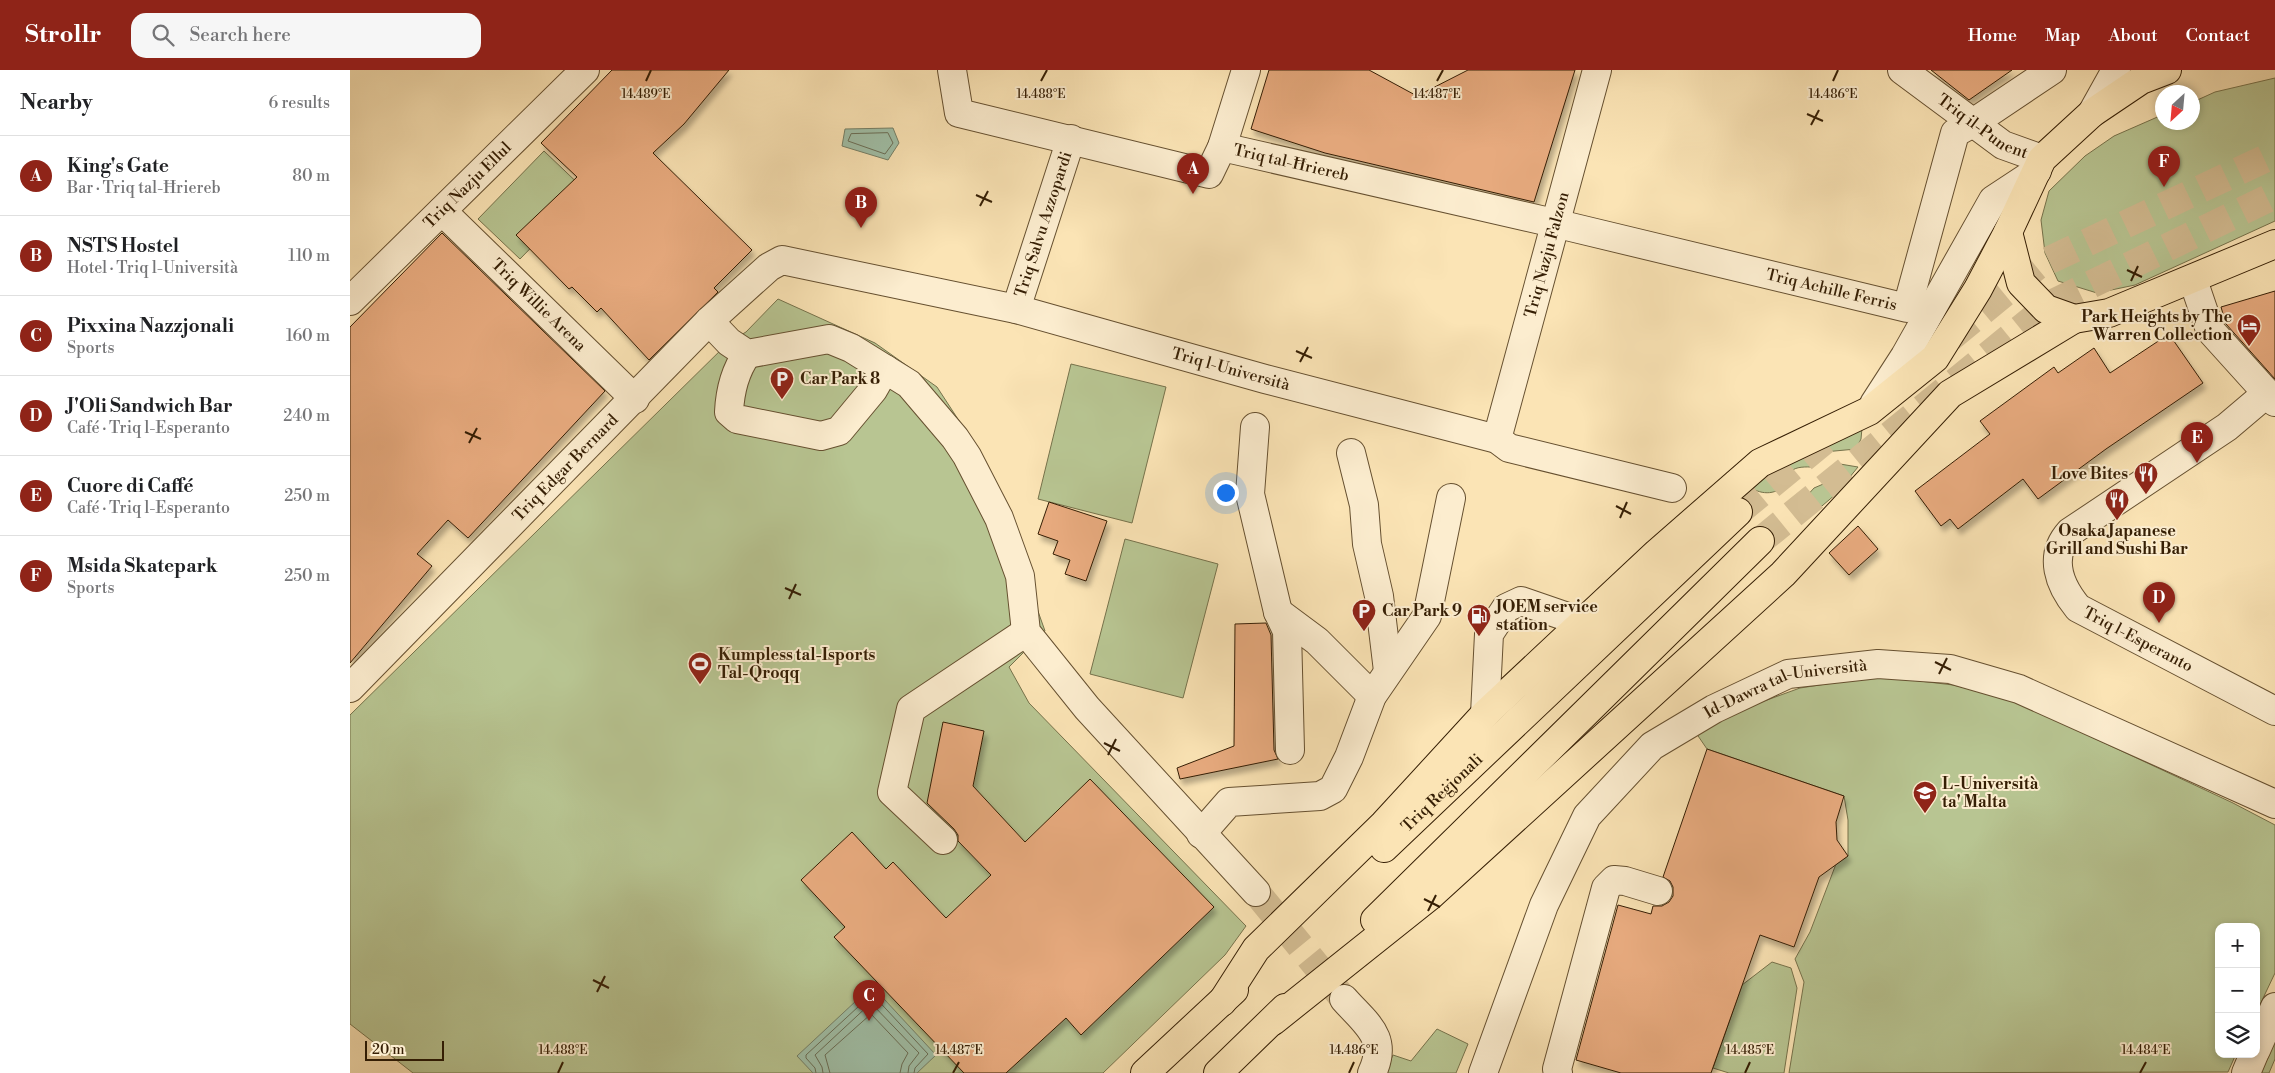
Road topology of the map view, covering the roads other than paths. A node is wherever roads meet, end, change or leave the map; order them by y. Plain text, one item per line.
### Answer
1 (585, 70) edge
2 (952, 70) edge
3 (1246, 70) edge
4 (1597, 70) edge
5 (1902, 70) edge
6 (2052, 70) edge
7 (2116, 70) edge
8 (2167, 70) edge
9 (2143, 75) edge
10 (2092, 113) junction
11 (1973, 123) junction
12 (1071, 139) junction
13 (1222, 147) junction
14 (2040, 165) junction
15 (442, 212) junction
16 (1554, 223) junction
17 (2008, 232) junction
18 (2275, 244) edge
19 (787, 259) joint
20 (2193, 280) junction
21 (350, 301) edge
22 (1016, 309) junction
23 (2074, 319) junction
24 (709, 321) junction
25 (747, 354) junction
26 (885, 369) junction
27 (2271, 398) edge
28 (635, 399) junction
29 (1869, 411) junction
30 (1255, 427) dead end
31 (1496, 439) junction
32 (1351, 453) dead end
33 (1672, 488) dead end
34 (1451, 498) dead end
35 (1738, 512) tunnel mouth
36 (1760, 540) tunnel mouth
37 (1278, 612) junction
38 (1582, 622) junction
39 (1026, 632) junction
40 (1388, 671) junction
41 (350, 688) edge
42 (1372, 696) junction
43 (2275, 711) edge
44 (1485, 714) junction
45 (1290, 750) dead end
46 (2275, 804) edge
47 (1201, 834) junction
48 (942, 840) dead end
49 (1658, 891) dead end
50 (1256, 892) tunnel mouth
51 (1344, 999) tunnel mouth
52 (1222, 1002) junction
53 (2275, 1007) edge
54 (1273, 1020) junction
55 (2260, 1041) edge
56 (2252, 1058) edge
57 (1145, 1073) edge
58 (1218, 1073) edge
59 (1372, 1073) edge
60 (1483, 1073) edge
61 (1558, 1073) edge
62 (2246, 1073) edge

1 - 15 street, Triq Nazju Ellul
2 - 12 street, Triq tal-Ħriereb
3 - 13 street
4 - 16 street, Triq Nazju Falzon
5 - 11 street, Triq il-Punent
6 - 11 street, Triq Achille Ferris
7 - 10 street
8 - 9 highway
9 - 10 highway
10 - 14 highway
11 - 14 street, Triq il-Punent
11 - 16 street, Triq Achille Ferris
12 - 13 street, Triq tal-Ħriereb
12 - 22 street, Triq Salvu Azzopardi
13 - 16 street, Triq tal-Ħriereb
14 - 17 highway
14 - 29 street
15 - 21 street, Triq Nazju Ellul
15 - 28 street, Triq Willie Arena
16 - 31 street, Triq Nazju Falzon
17 - 23 highway
17 - 29 highway
18 - 20 highway
19 - 22 street, Triq l-Università
19 - 24 street, Triq Edgar Bernard
20 - 23 highway
20 - 27 street
22 - 31 street, Triq l-Università
23 - 54 highway
24 - 25 street
24 - 28 street, Triq Edgar Bernard
25 - 26 street
25 - 26 street
26 - 39 street
27 - 43 street, Triq l-Esperanto
28 - 41 street, Triq Edgar Bernard
29 - 38 highway
30 - 37 street
31 - 33 street, Triq l-Università
32 - 40 street
34 - 40 street
35 - 52 highway, Triq Reġjonali
36 - 54 highway
37 - 42 street
37 - 45 street
38 - 44 highway
38 - 44 street
39 - 47 street
39 - 48 street
40 - 42 street
42 - 47 street
44 - 52 highway
46 - 60 street, Id-Dawra tal-Università
47 - 50 street
49 - 61 street
51 - 59 street
52 - 57 highway, Triq Reġjonali
53 - 55 street
54 - 58 highway
56 - 62 street

